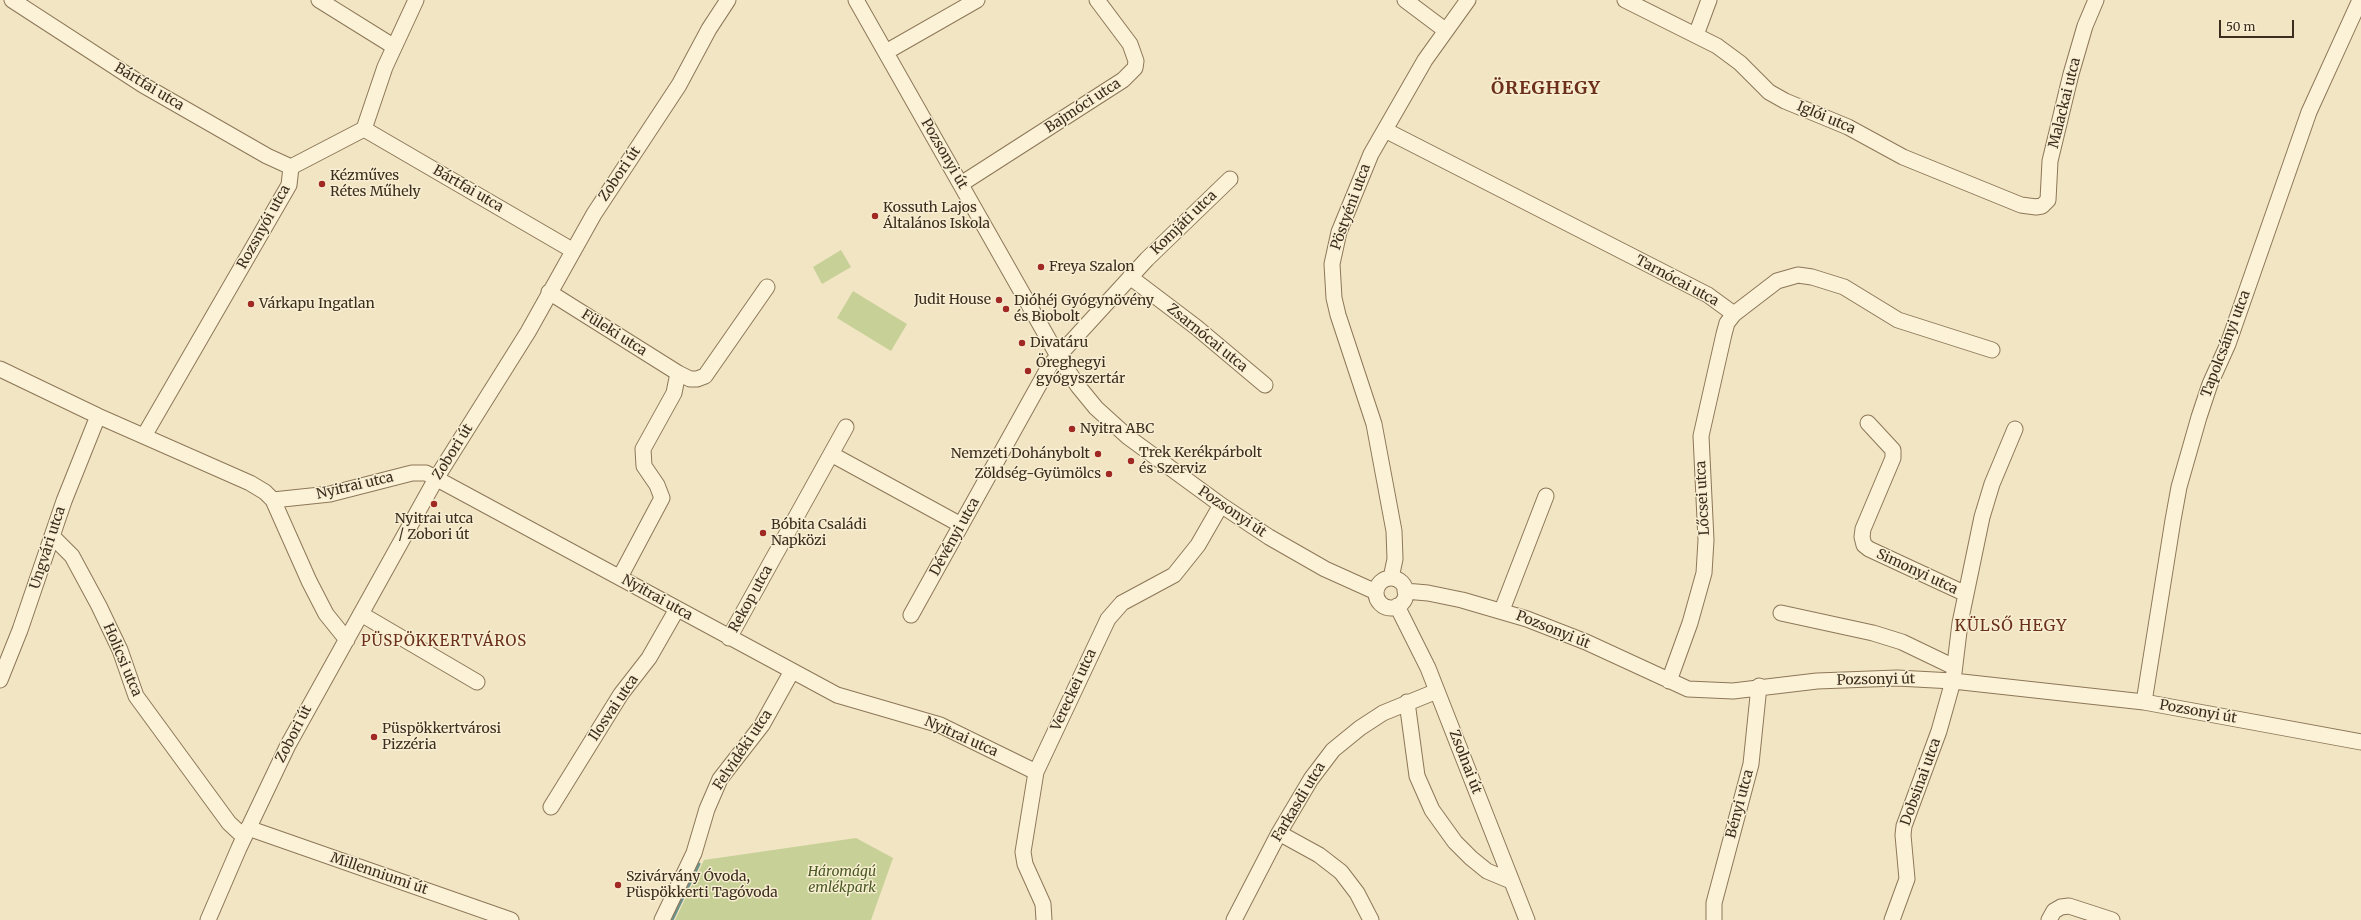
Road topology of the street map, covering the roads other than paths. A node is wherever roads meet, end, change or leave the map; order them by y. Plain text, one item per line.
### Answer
1 (12, 0) edge
2 (319, 0) edge
3 (416, 0) edge
4 (728, 0) edge
5 (856, 0) edge
6 (977, 0) edge
7 (1405, 0) edge
8 (1468, 0) edge
9 (1625, 0) edge
10 (1709, 0) edge
11 (2096, 0) edge
12 (2360, 0) edge
13 (1105, 3) edge
14 (1445, 30) junction
15 (1696, 35) junction
16 (393, 46) junction
17 (886, 52) junction
18 (364, 129) junction
19 (1385, 130) junction
20 (291, 167) junction
21 (1230, 179) dead end
22 (961, 184) junction
23 (2042, 206) joint
24 (572, 250) junction
25 (1130, 277) junction
26 (767, 287) dead end
27 (549, 292) junction
28 (1734, 314) junction
29 (1992, 350) dead end
30 (1058, 356) junction
31 (0, 369) edge
32 (678, 373) junction
33 (1265, 385) dead end
34 (98, 416) junction
35 (1868, 423) dead end
36 (846, 427) dead end
37 (2015, 429) dead end
38 (144, 436) junction
39 (831, 454) junction
40 (437, 478) junction
41 (1546, 496) dead end
42 (273, 500) junction
43 (1221, 505) junction
44 (961, 526) junction
45 (52, 536) junction
46 (620, 577) junction
47 (1391, 578) junction
48 (1406, 591) junction
49 (1376, 592) junction
50 (1966, 594) junction
51 (1396, 606) junction
52 (677, 609) junction
53 (1502, 610) junction
54 (1780, 613) dead end
55 (362, 614) junction
56 (911, 615) dead end
57 (729, 638) junction
58 (347, 640) junction
59 (792, 671) junction
60 (1954, 674) junction
61 (0, 680) edge
62 (1669, 681) junction
63 (477, 682) dead end
64 (1759, 686) junction
65 (1437, 691) junction
66 (1407, 702) junction
67 (2144, 702) junction
68 (2361, 742) edge
69 (1036, 772) junction
70 (551, 807) dead end
71 (246, 833) junction
72 (1279, 833) junction
73 (1512, 881) junction
74 (208, 920) edge
75 (511, 920) edge
76 (662, 920) edge
77 (1044, 920) edge
78 (1234, 920) edge
79 (1371, 920) edge
80 (1527, 920) edge
81 (1714, 920) edge
82 (1892, 920) edge
83 (2049, 920) edge
84 (2112, 920) edge

1 - 20 street, Bártfai utca
2 - 16 street
3 - 16 street
4 - 24 street, Zobori út
5 - 17 street, Pozsonyi út
6 - 17 street
7 - 14 street
8 - 14 street, Pöstyéni utca
9 - 15 street, Iglói utca
10 - 15 street
11 - 23 street, Malackai utca
12 - 67 street, Tapolcsányi utca
13 - 22 street, Bajmóci utca
14 - 19 street, Pöstyéni utca
15 - 23 street, Iglói utca
16 - 18 street
17 - 22 street, Pozsonyi út
18 - 20 street, Rozsnyói utca
18 - 24 street, Bártfai utca
19 - 28 street, Tarnócai utca
19 - 47 street, Pöstyéni utca
20 - 38 street, Rozsnyói utca
21 - 25 street, Komjáti utca
22 - 30 street, Pozsonyi út
24 - 27 street, Zobori út
25 - 30 street, Komjáti utca
25 - 33 street, Zsarnócai utca
26 - 32 street, Füleki utca
27 - 32 street, Füleki utca
27 - 40 street, Zobori út
28 - 29 street, Tarnócai utca
28 - 62 street, Lőcsei utca
30 - 43 street, Pozsonyi út
30 - 44 street, Dévényi utca
31 - 34 street
32 - 46 street
34 - 38 street
34 - 45 street, Ungvári utca
35 - 50 street, Simonyi utca
36 - 39 street, Rekop utca
37 - 50 street, Dobsinai utca
38 - 42 street
39 - 44 street
39 - 57 street, Rekop utca
40 - 42 street, Nyitrai utca
40 - 46 street, Nyitrai utca
40 - 55 street, Zobori út
41 - 53 street
42 - 58 street
43 - 49 street, Pozsonyi út
43 - 69 street, Vereckei utca
44 - 56 street, Dévényi utca
45 - 61 street, Ungvári utca
45 - 71 street, Holicsi utca
46 - 52 street, Nyitrai utca
47 - 48 street
47 - 49 street
48 - 51 street
48 - 53 street, Pozsonyi út
49 - 51 street
50 - 60 street, Dobsinai utca
51 - 65 street, Zsolnai út
52 - 57 street, Nyitrai utca
52 - 70 street, Ilosvai utca
53 - 62 street, Pozsonyi út
54 - 60 street
55 - 58 street, Zobori út
55 - 63 street
57 - 59 street, Nyitrai utca
58 - 71 street, Zobori út
59 - 69 street, Nyitrai utca
59 - 76 street, Felvidéki utca
60 - 64 street, Pozsonyi út
60 - 67 street, Pozsonyi út
60 - 82 street, Dobsinai utca
62 - 64 street, Pozsonyi út
64 - 81 street, Bényi utca
65 - 66 street, Farkasdi utca
65 - 73 street, Zsolnai út
66 - 72 street, Farkasdi utca
66 - 73 street
67 - 68 street, Pozsonyi út
69 - 77 street, Vereckei utca
71 - 74 street, Zobori út
71 - 75 street, Millenniumi út
72 - 78 street, Farkasdi utca
72 - 79 street
73 - 80 street, Zsolnai út
83 - 84 street

